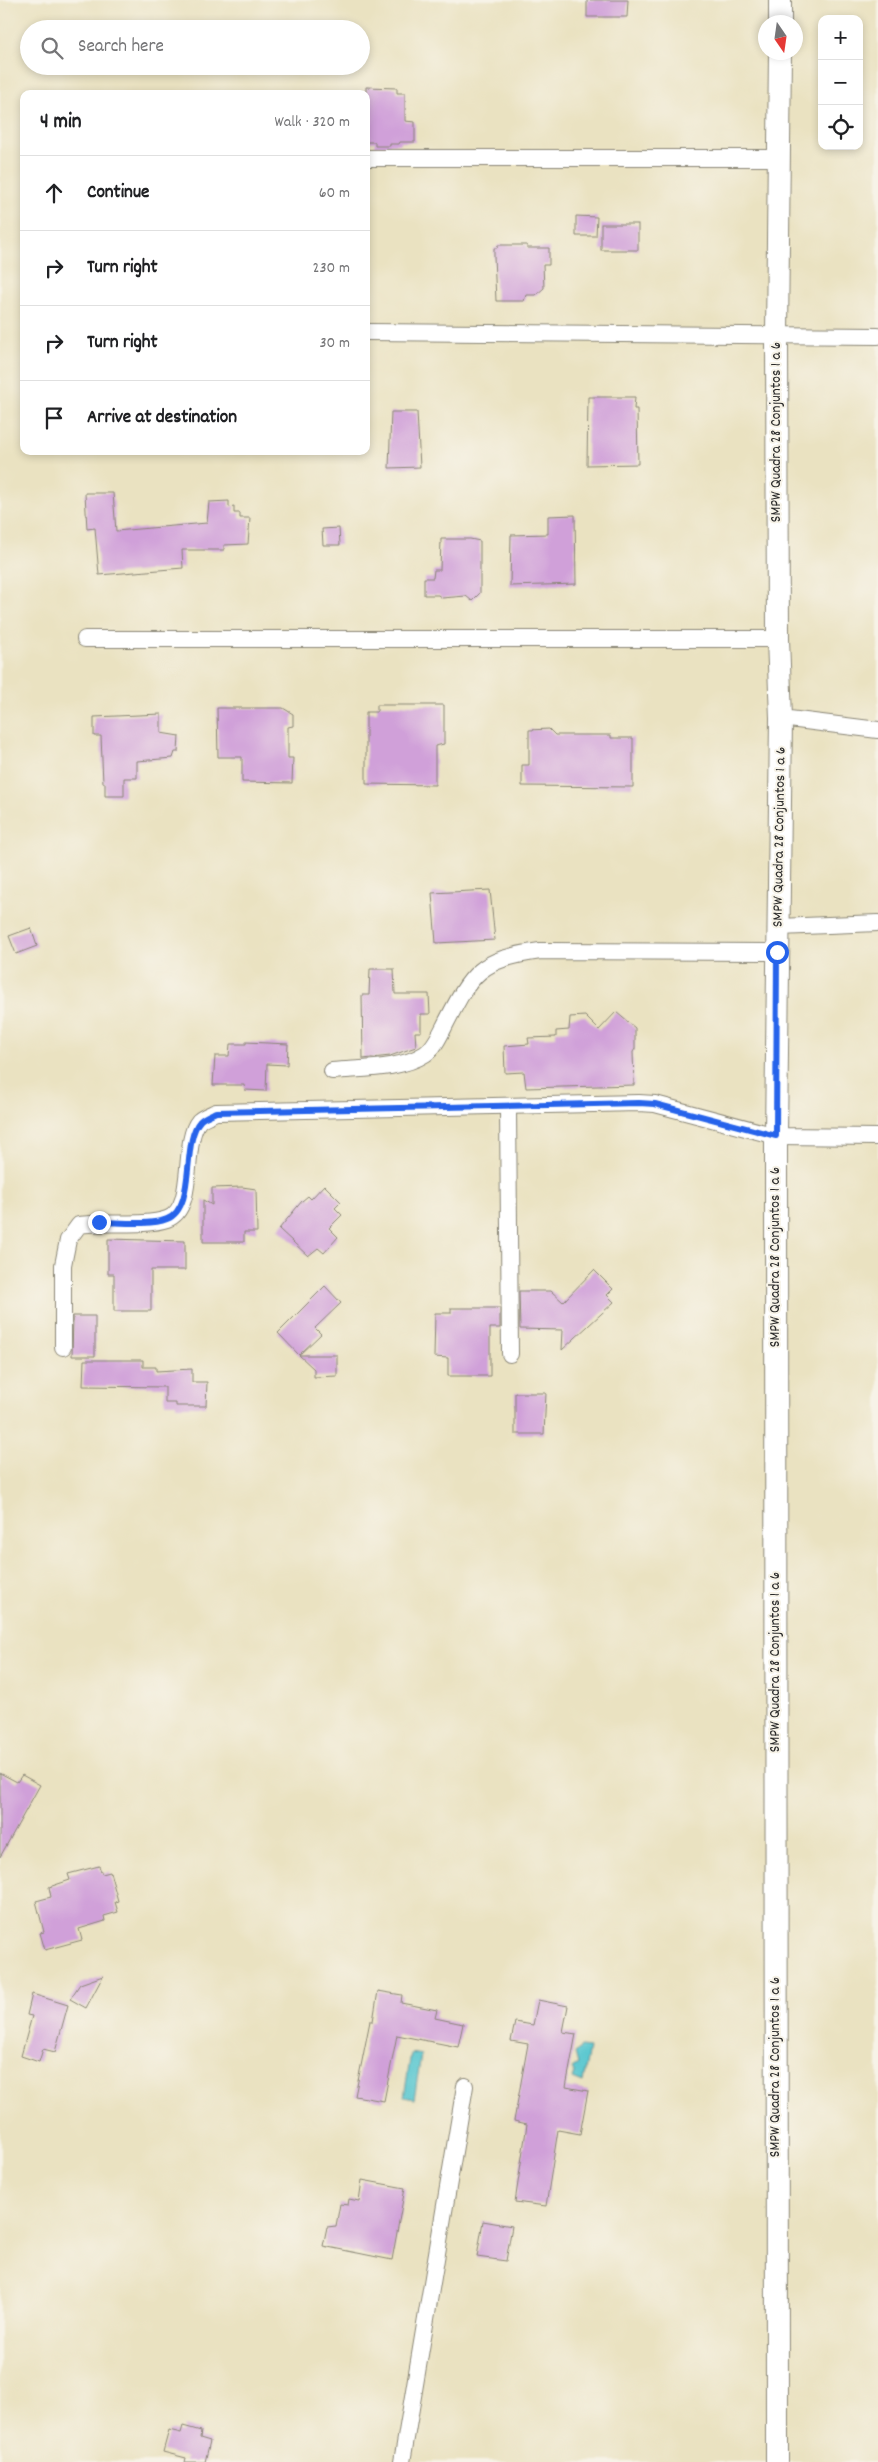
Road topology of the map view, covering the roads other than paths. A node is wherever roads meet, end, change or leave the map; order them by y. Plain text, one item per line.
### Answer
1 (780, 0) edge
2 (780, 15) edge
3 (780, 60) edge
4 (370, 158) edge
5 (779, 158) junction
6 (370, 332) edge
7 (777, 335) junction
8 (878, 336) edge
9 (778, 638) junction
10 (85, 639) dead end
11 (781, 718) junction
12 (878, 730) edge
13 (878, 923) edge
14 (779, 927) junction
15 (777, 952) junction
16 (332, 1071) dead end
17 (508, 1106) junction
18 (776, 1136) junction
19 (878, 1137) edge
20 (63, 1347) dead end
21 (510, 1354) dead end
22 (465, 2086) dead end
23 (402, 2462) edge
24 (777, 2462) edge

1 - 2 street
3 - 5 street, SMPW Quadra 28 Conjuntos 1 a 6
4 - 5 street
5 - 7 street, SMPW Quadra 28 Conjuntos 1 a 6
6 - 7 street
7 - 8 street
7 - 9 street, SMPW Quadra 28 Conjuntos 1 a 6
9 - 10 street
9 - 11 street, SMPW Quadra 28 Conjuntos 1 a 6
11 - 12 street
11 - 14 street, SMPW Quadra 28 Conjuntos 1 a 6
13 - 14 street
14 - 15 street, SMPW Quadra 28 Conjuntos 1 a 6
15 - 16 street
15 - 18 street, SMPW Quadra 28 Conjuntos 1 a 6
17 - 18 street
17 - 20 street
17 - 21 street
18 - 19 street
18 - 24 street, SMPW Quadra 28 Conjuntos 1 a 6
22 - 23 street

